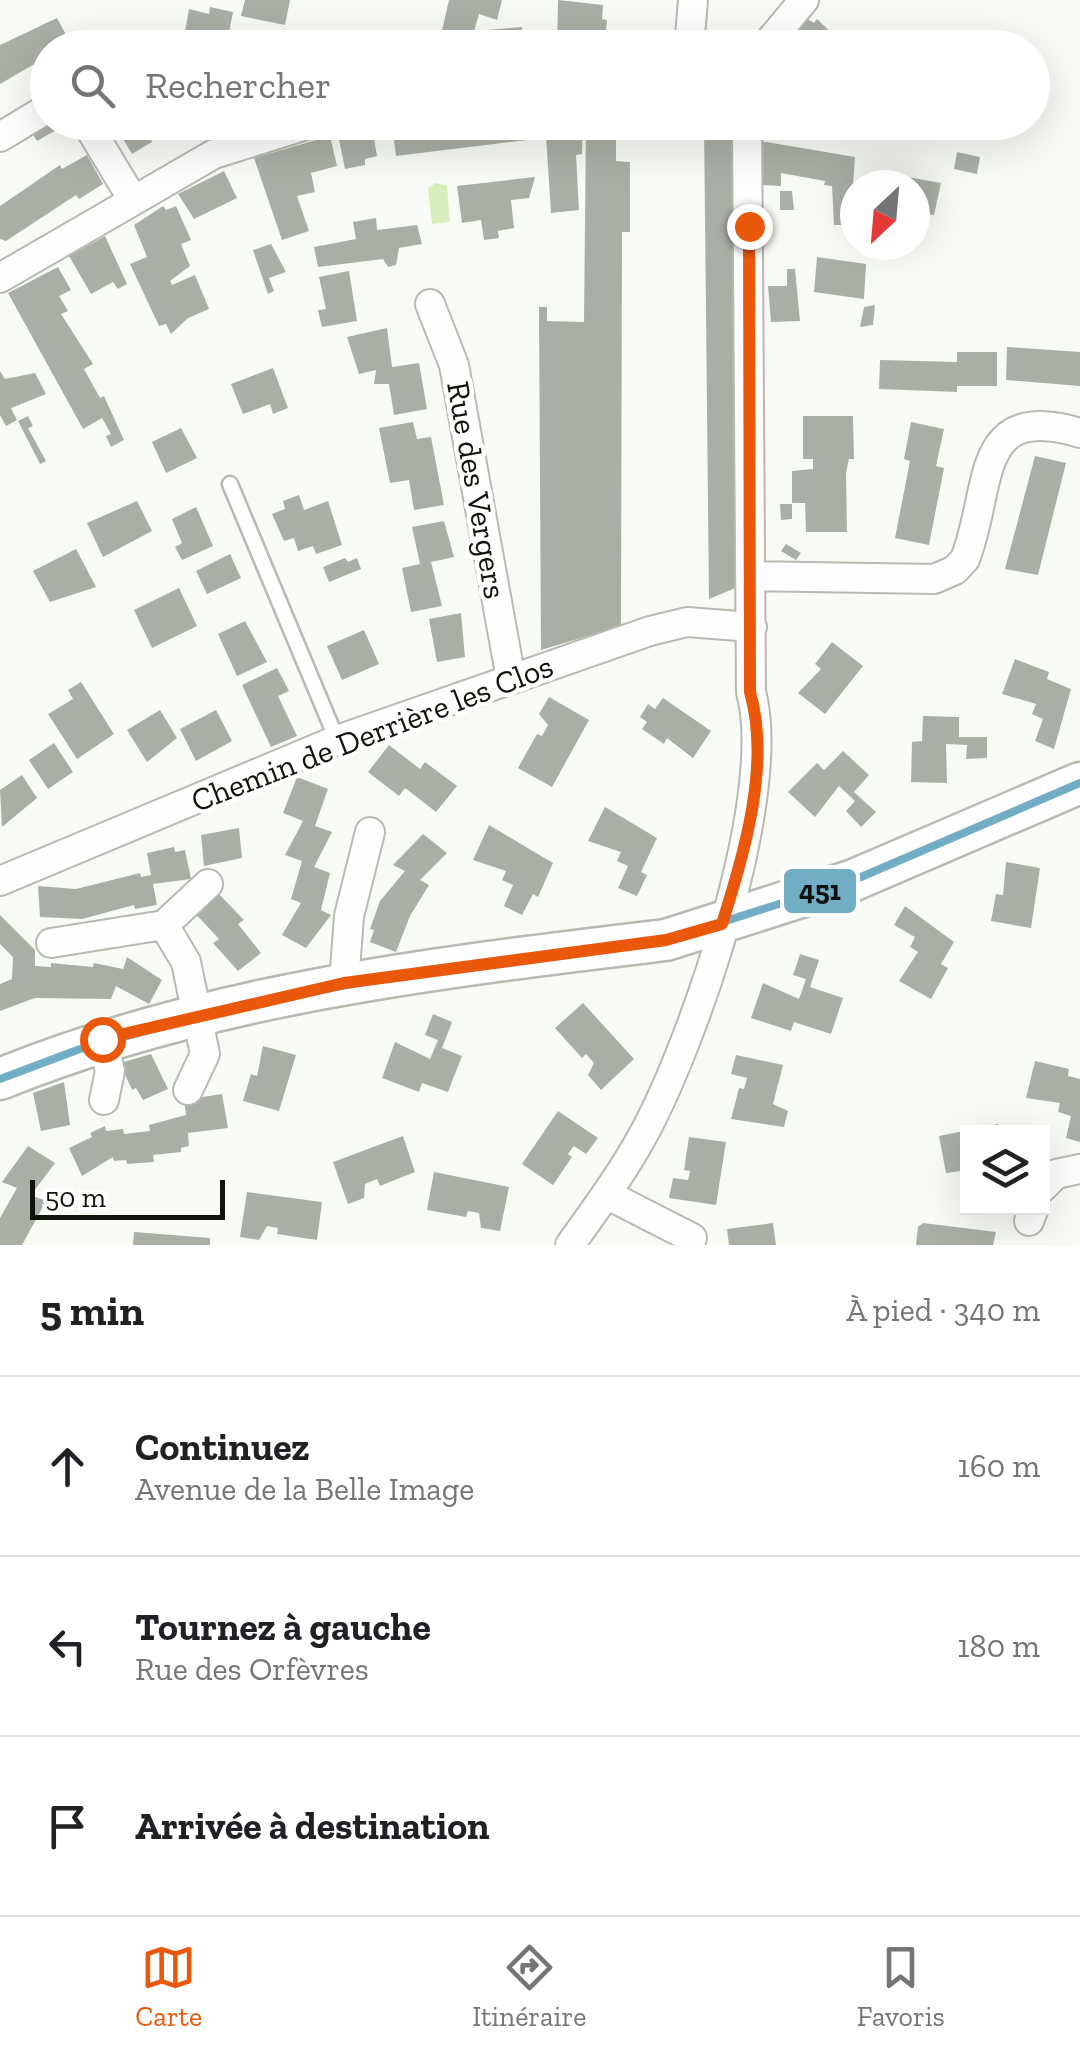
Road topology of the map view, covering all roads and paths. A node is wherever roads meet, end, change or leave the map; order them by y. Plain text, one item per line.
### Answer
1 (693, 0) edge
2 (804, 0) edge
3 (690, 30) edge
4 (779, 30) edge
5 (30, 119) edge
6 (0, 137) edge
7 (97, 140) edge
8 (252, 140) edge
9 (747, 140) edge
10 (133, 200) junction
11 (0, 278) edge
12 (430, 304) dead end
13 (1080, 432) edge
14 (230, 484) dead end
15 (750, 576) junction
16 (752, 627) junction
17 (512, 679) junction
18 (338, 740) junction
19 (1080, 783) edge
20 (370, 832) dead end
21 (0, 881) edge
22 (208, 884) dead end
23 (722, 924) junction
24 (164, 925) junction
25 (51, 943) dead end
26 (344, 983) junction
27 (196, 1018) junction
28 (102, 1039) junction
29 (0, 1079) edge
30 (188, 1090) dead end
31 (104, 1100) dead end
32 (1080, 1170) edge
33 (1050, 1180) edge
34 (606, 1194) junction
35 (692, 1238) dead end
36 (570, 1245) edge

1 - 3 street
2 - 4 street
5 - 6 street
7 - 10 street
8 - 10 street
9 - 15 street
10 - 11 street
12 - 17 street, Rue des Vergers
13 - 15 street
14 - 18 lane
15 - 16 street
16 - 17 street, Chemin de Derrière les Clos
16 - 23 street
17 - 18 street, Chemin de Derrière les Clos
18 - 21 street, Chemin de Derrière les Clos
19 - 23 street
20 - 26 street
22 - 24 street
23 - 26 street
23 - 34 street
24 - 25 street
24 - 27 street
26 - 27 street
27 - 28 street
27 - 30 street
28 - 29 street
28 - 31 street
32 - 33 street
34 - 35 street
34 - 36 street

